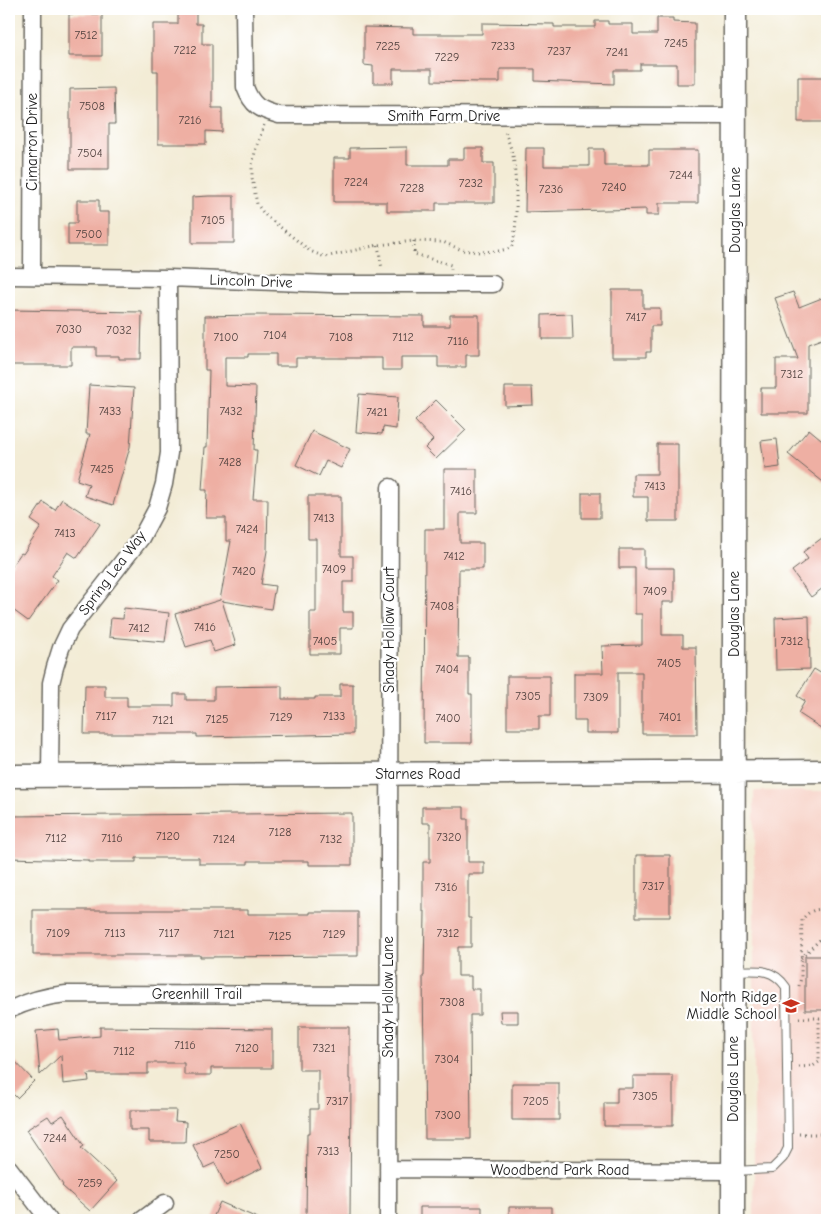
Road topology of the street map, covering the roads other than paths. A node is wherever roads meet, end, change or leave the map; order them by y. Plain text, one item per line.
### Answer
1 (33, 9) edge
2 (244, 9) edge
3 (735, 9) edge
4 (734, 116) junction
5 (9, 276) edge
6 (32, 276) junction
7 (168, 278) junction
8 (493, 284) dead end
9 (390, 487) dead end
10 (734, 771) junction
11 (827, 771) edge
12 (389, 774) junction
13 (9, 776) edge
14 (50, 776) junction
15 (734, 971) junction
16 (388, 995) junction
17 (9, 1010) edge
18 (9, 1168) edge
19 (388, 1169) junction
20 (733, 1171) junction
21 (165, 1203) dead end
22 (49, 1220) edge
23 (142, 1220) edge
24 (388, 1220) edge
25 (733, 1220) edge

1 - 6 street, Cimarron Drive
2 - 4 street, Smith Farm Drive
3 - 4 street, Douglas Lane
4 - 10 street, Douglas Lane
5 - 6 street, Lincoln Drive
6 - 7 street, Lincoln Drive
7 - 8 street, Lincoln Drive
7 - 14 street, Spring Lea Way
9 - 12 street, Shady Hollow Court
10 - 11 street, Starnes Road
10 - 12 street, Starnes Road
10 - 15 street, Douglas Lane
12 - 14 street, Starnes Road
12 - 16 street, Shady Hollow Lane
13 - 14 street, Starnes Road
15 - 20 street, Douglas Lane
15 - 20 lane
16 - 17 street, Greenhill Trail
16 - 19 street, Shady Hollow Lane
18 - 22 street
19 - 20 street, Woodbend Park Road
19 - 24 street, Shady Hollow Lane
20 - 25 street, Douglas Lane
21 - 23 street

